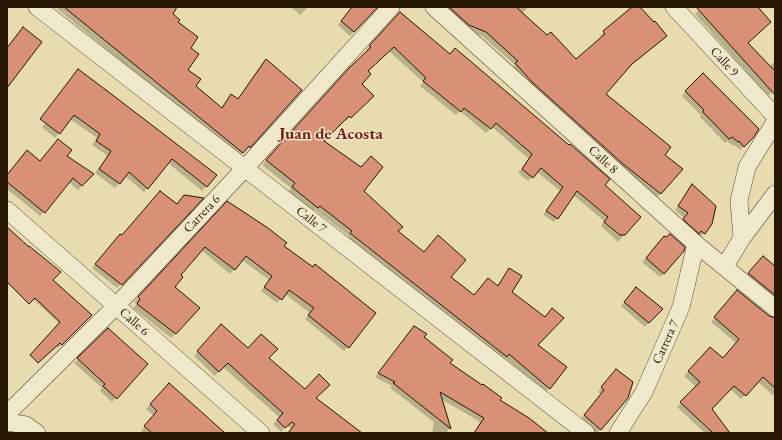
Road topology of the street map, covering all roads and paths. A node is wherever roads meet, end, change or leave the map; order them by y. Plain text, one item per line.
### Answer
1 (37, 7) edge
2 (391, 7) edge
3 (434, 7) edge
4 (674, 7) edge
5 (775, 116) edge
6 (775, 122) edge
7 (245, 168) junction
8 (775, 194) edge
9 (7, 210) edge
10 (742, 238) junction
11 (696, 244) junction
12 (725, 266) junction
13 (116, 306) junction
14 (775, 308) edge
15 (7, 414) edge
16 (7, 422) edge
17 (37, 433) edge
18 (261, 433) edge
19 (586, 433) edge
20 (618, 433) edge

1 - 7 street, Calle 7
2 - 7 street, Carrera 6
3 - 11 street, Calle 8
4 - 5 street, Calle 9
6 - 10 street
7 - 13 street, Carrera 6
7 - 19 street, Calle 7
8 - 10 street
9 - 13 street, Calle 6
10 - 12 street
11 - 12 street, Calle 8
11 - 20 street, Carrera 7
12 - 14 street, Calle 8
13 - 15 street, Carrera 6
13 - 18 street, Calle 6
16 - 17 street

